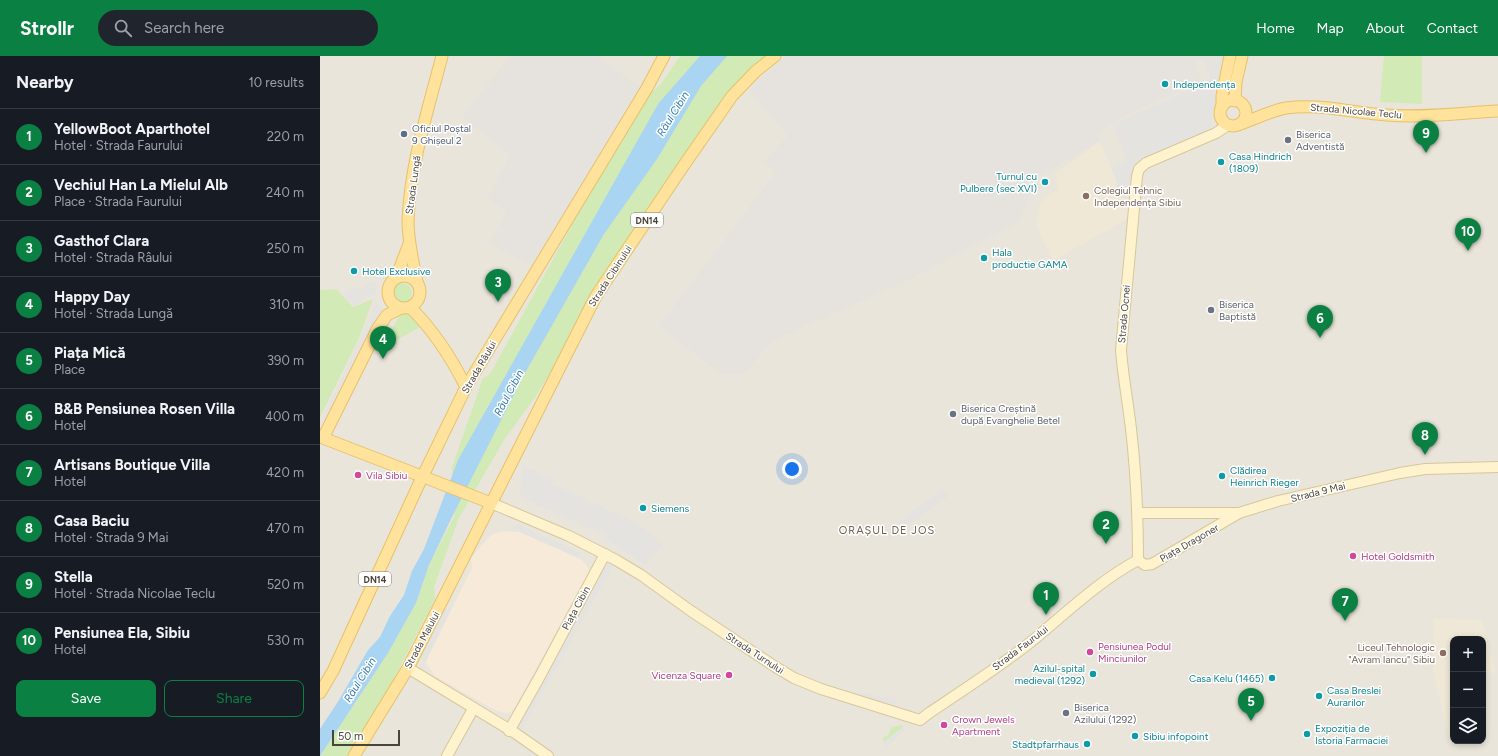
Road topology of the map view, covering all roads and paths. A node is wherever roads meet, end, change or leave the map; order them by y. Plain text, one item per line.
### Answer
1 (442, 56) edge
2 (664, 56) edge
3 (775, 56) edge
4 (1230, 56) edge
5 (1242, 56) edge
6 (1235, 101) junction
7 (1222, 107) junction
8 (1498, 110) edge
9 (1240, 124) junction
10 (1228, 125) junction
11 (409, 244) junction
12 (398, 277) junction
13 (418, 286) junction
14 (406, 307) junction
15 (427, 324) junction
16 (466, 387) junction
17 (322, 437) edge
18 (1498, 467) edge
19 (423, 476) junction
20 (487, 501) junction
21 (1138, 513) junction
22 (1239, 513) junction
23 (483, 520) joint
24 (605, 554) junction
25 (1138, 560) junction
26 (408, 668) junction
27 (320, 693) edge
28 (473, 708) junction
29 (920, 720) joint
30 (509, 731) junction
31 (354, 756) edge
32 (447, 756) edge
33 (548, 756) edge

1 - 11 main road, Strada Lungă
2 - 16 main road, Strada Râului / DN14
3 - 20 main road, Strada Cibinului / DN14
4 - 7 main road
5 - 6 main road
6 - 7 main road
6 - 9 main road
7 - 10 main road
8 - 9 main road, Strada Nicolae Teclu
9 - 10 main road
10 - 21 street, Strada Ocnei
11 - 12 main road, Strada Lungă
11 - 13 main road, Strada Lungă
12 - 13 main road
12 - 14 main road
13 - 14 main road
13 - 15 main road, Strada Lungă
14 - 15 main road, Strada Lungă
14 - 17 main road
15 - 16 main road, Strada Lungă
16 - 19 main road, Strada Râului / DN14
17 - 19 main road
18 - 22 street, Strada 9 Mai
19 - 20 main road
19 - 27 main road, Strada Râului / DN14
20 - 23 main road, Strada Cibinului / DN14
20 - 24 street
21 - 22 street, Strada 9 Mai
21 - 25 street, Strada Ocnei
22 - 25 street, Piața Dragoner
23 - 26 main road, Strada Malului / DN14
24 - 29 street, Strada Turnului
24 - 30 street, Piața Cibin
25 - 29 street, Strada Faurului
26 - 28 street
26 - 31 main road, Strada Malului / DN14
28 - 30 street
28 - 32 street
30 - 33 street

